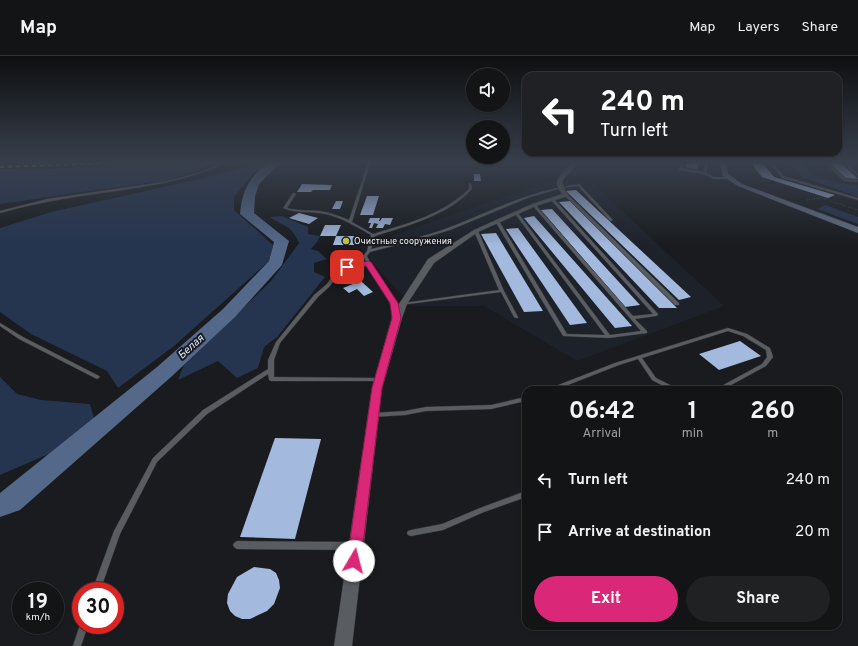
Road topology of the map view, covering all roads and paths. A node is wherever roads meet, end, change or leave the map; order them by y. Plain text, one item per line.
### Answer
1 (111, 191) edge
2 (361, 191) edge
3 (470, 191) edge
4 (548, 191) edge
5 (562, 191) edge
6 (584, 191) edge
7 (755, 191) edge
8 (827, 191) edge
9 (294, 194) dead end
10 (566, 195) junction
11 (552, 199) junction
12 (807, 200) dead end
13 (858, 200) edge
14 (534, 205) junction
15 (858, 210) edge
16 (0, 212) edge
17 (517, 214) junction
18 (611, 220) dead end
19 (497, 221) junction
20 (350, 222) junction
21 (858, 230) edge
22 (476, 232) junction
23 (373, 235) junction
24 (369, 251) junction
25 (368, 263) junction
26 (502, 291) junction
27 (402, 304) junction
28 (676, 304) dead end
29 (516, 317) dead end
30 (397, 318) junction
31 (632, 318) junction
32 (0, 324) edge
33 (609, 337) junction
34 (640, 358) junction
35 (271, 370) junction
36 (97, 377) dead end
37 (379, 380) junction
38 (560, 386) edge
39 (669, 386) edge
40 (725, 386) edge
41 (522, 400) edge
42 (373, 415) junction
43 (522, 495) edge
44 (411, 533) dead end
45 (237, 545) dead end
46 (356, 546) junction
47 (99, 582) edge
48 (81, 634) edge
49 (77, 646) edge
50 (343, 646) edge

1 - 16 lane
2 - 20 lane
3 - 23 lane
4 - 24 lane
5 - 10 street
6 - 18 lane
7 - 21 main road
8 - 13 lane
9 - 20 lane
10 - 11 street
10 - 28 lane
11 - 14 street
11 - 31 lane
12 - 15 path
14 - 17 street
14 - 31 lane
17 - 19 street
17 - 33 lane
19 - 22 street
19 - 33 lane
20 - 23 lane
22 - 26 lane
22 - 27 street
23 - 24 lane
24 - 25 lane
25 - 30 lane
25 - 35 lane
26 - 27 lane
26 - 29 lane
27 - 30 street
30 - 37 street
31 - 33 lane
32 - 36 lane
34 - 38 lane
34 - 39 lane
34 - 40 lane
35 - 37 lane
35 - 47 lane
37 - 42 street
41 - 42 lane
42 - 46 street
43 - 44 lane
45 - 46 lane
46 - 50 street
48 - 49 lane

